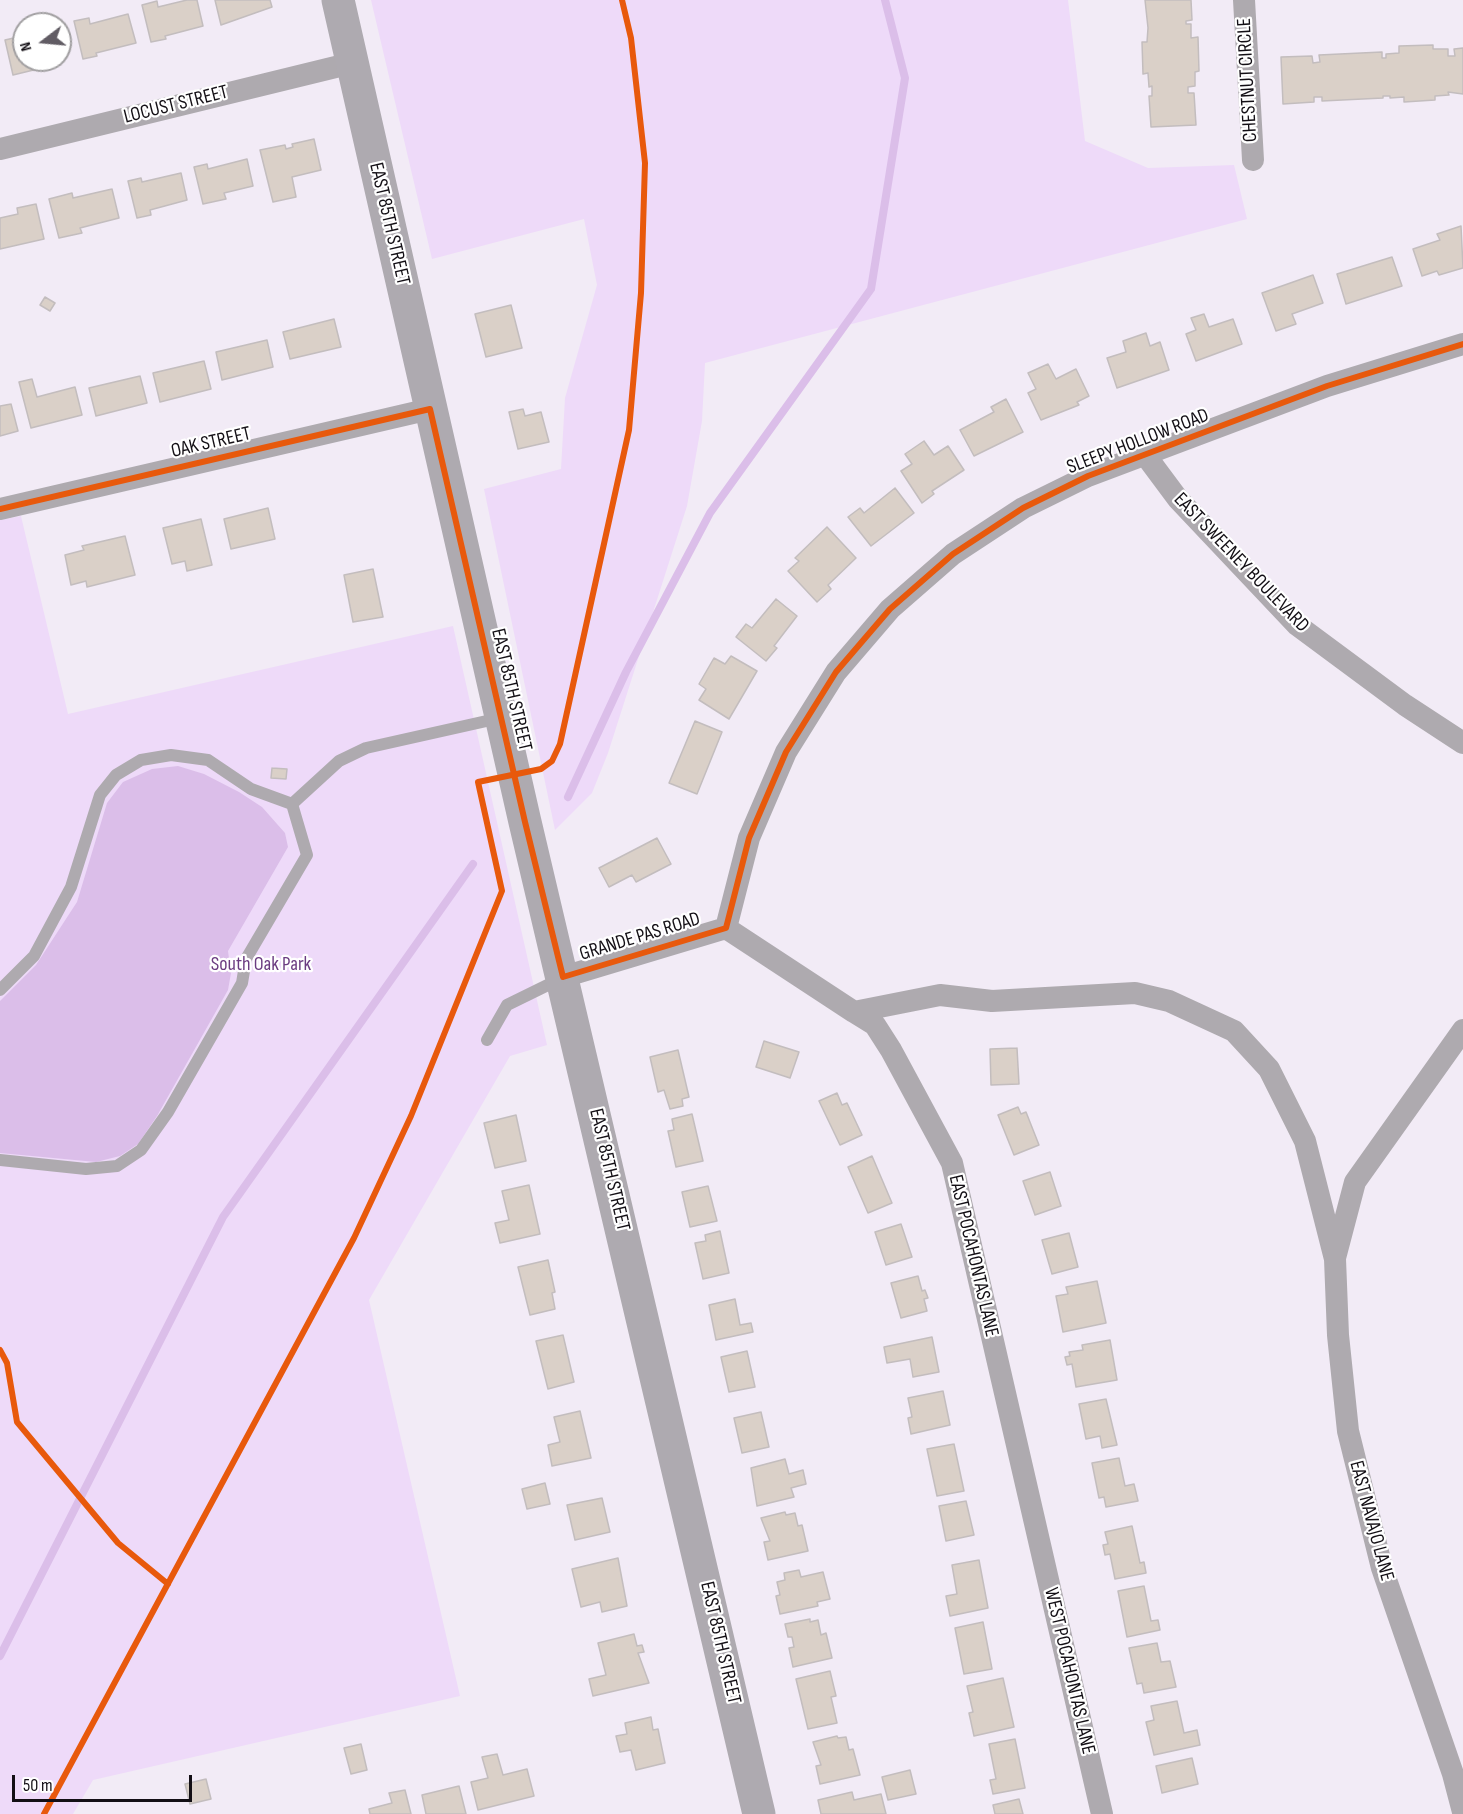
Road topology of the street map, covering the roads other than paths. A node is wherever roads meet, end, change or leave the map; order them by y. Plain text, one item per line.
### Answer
1 (338, 0) edge
2 (1244, 0) edge
3 (352, 63) junction
4 (0, 149) edge
5 (1253, 160) dead end
6 (1463, 344) edge
7 (430, 409) junction
8 (1146, 456) junction
9 (0, 509) edge
10 (501, 718) junction
11 (1463, 743) edge
12 (292, 804) junction
13 (726, 928) junction
14 (564, 977) junction
15 (0, 990) edge
16 (854, 1012) junction
17 (1463, 1030) edge
18 (487, 1040) dead end
19 (0, 1160) edge
20 (1335, 1259) junction
21 (1036, 1527) joint
22 (1458, 1775) edge
23 (1463, 1812) edge
24 (759, 1814) edge
25 (1102, 1814) edge

1 - 3 main road, EAST 85TH STREET
2 - 5 street, CHESTNUT CIRCLE
3 - 4 street, LOCUST STREET
3 - 7 main road, EAST 85TH STREET
6 - 8 street, SLEEPY HOLLOW ROAD
7 - 9 street, OAK STREET
7 - 10 main road, EAST 85TH STREET
8 - 11 street, EAST SWEENEY BOULEVARD
8 - 13 street, SLEEPY HOLLOW ROAD
10 - 12 lane
10 - 14 main road, EAST 85TH STREET
12 - 15 lane
12 - 19 lane
13 - 14 street, GRANDE PAS ROAD
13 - 16 street, GRANDE PAS ROAD
14 - 18 lane
14 - 24 main road, EAST 85TH STREET
16 - 20 street, EAST NAVAJO LANE
16 - 21 street, EAST POCAHONTAS LANE
17 - 20 street, EAST NAVAJO LANE
20 - 22 street, EAST NAVAJO LANE
21 - 25 street, WEST POCAHONTAS LANE
22 - 23 street, EAST NAVAJO LANE

